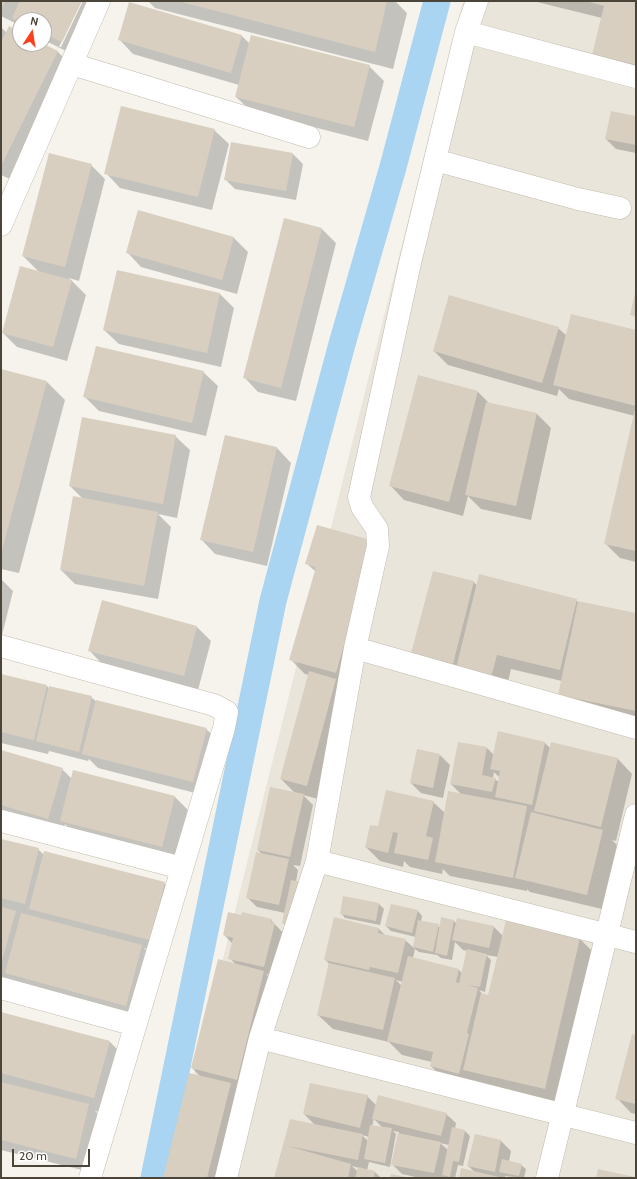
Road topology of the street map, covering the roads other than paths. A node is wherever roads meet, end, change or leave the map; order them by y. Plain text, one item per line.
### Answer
1 (99, 1) edge
2 (477, 1) edge
3 (466, 32) junction
4 (72, 64) junction
5 (636, 77) edge
6 (309, 137) dead end
7 (435, 160) junction
8 (620, 208) dead end
9 (1, 224) edge
10 (1, 646) edge
11 (355, 648) junction
12 (636, 728) edge
13 (636, 815) edge
14 (1, 821) edge
15 (317, 861) junction
16 (182, 868) junction
17 (608, 935) junction
18 (636, 942) edge
19 (1, 988) edge
20 (135, 1025) junction
21 (260, 1038) junction
22 (562, 1114) junction
23 (636, 1133) edge
24 (90, 1178) edge
25 (226, 1178) edge
26 (547, 1178) edge

1 - 4 street
2 - 3 street
3 - 5 street
3 - 7 street
4 - 6 street
4 - 9 street
7 - 8 street
7 - 11 street
10 - 16 street
11 - 12 street
11 - 15 street
13 - 17 street
14 - 16 street
15 - 17 street
15 - 21 street
16 - 20 street
17 - 18 street
17 - 22 street
19 - 20 street
20 - 24 street
21 - 22 street
21 - 25 street
22 - 23 street
22 - 26 street

